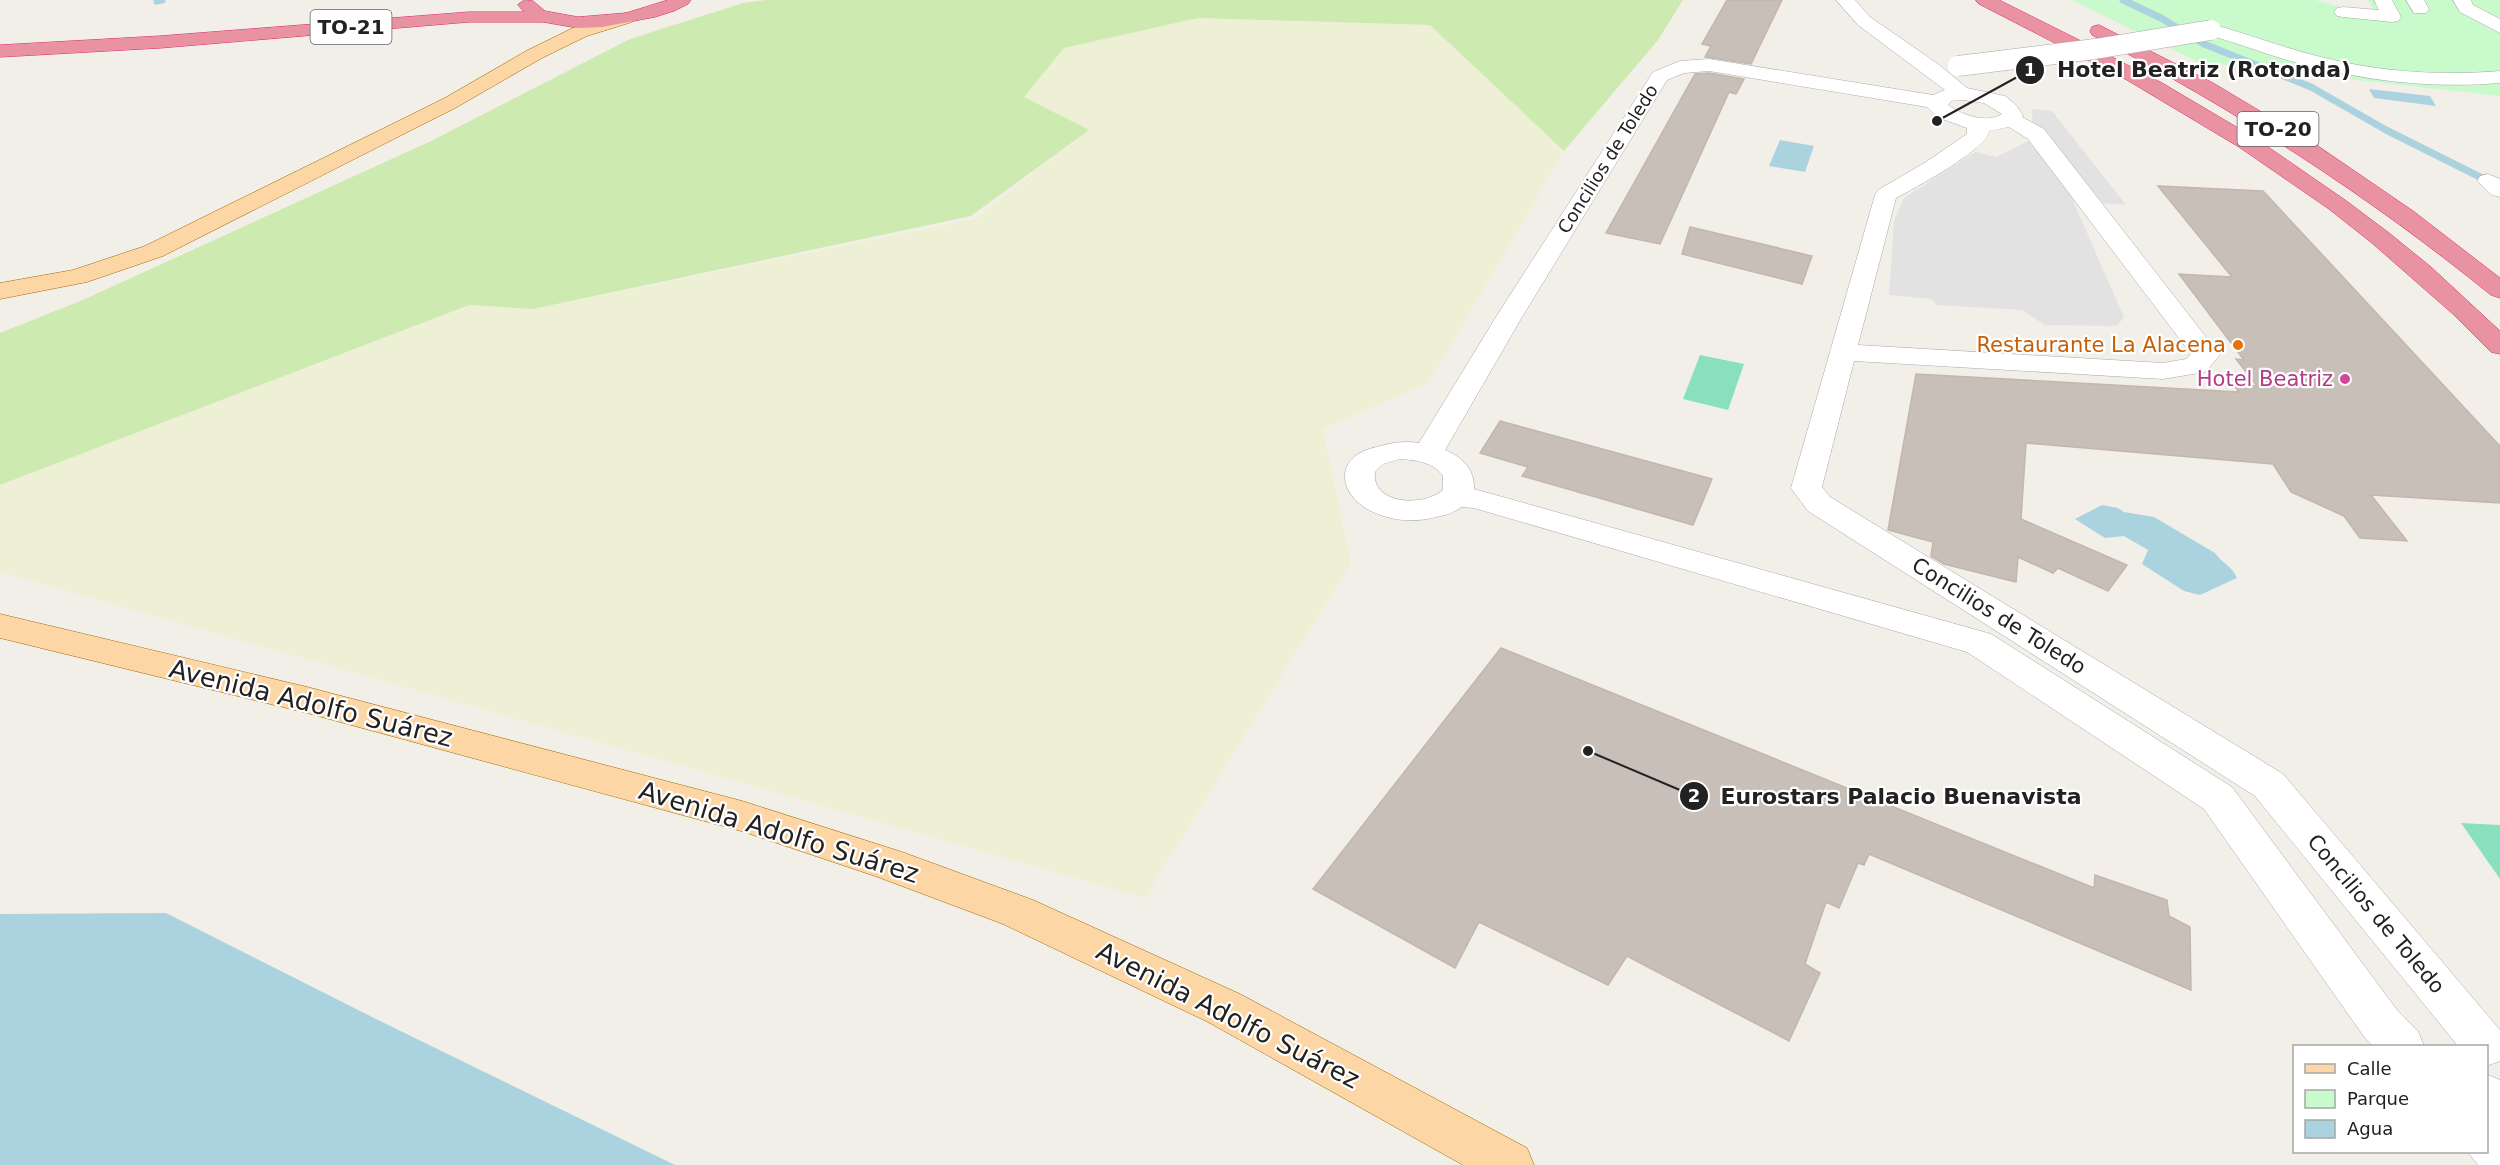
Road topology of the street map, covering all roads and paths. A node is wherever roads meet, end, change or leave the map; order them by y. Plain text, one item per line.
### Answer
1 (527, 0) edge
2 (682, 0) edge
3 (1845, 0) edge
4 (1971, 0) edge
5 (1985, 0) edge
6 (2383, 0) edge
7 (2462, 0) edge
8 (2343, 12) dead end
9 (546, 18) junction
10 (626, 18) junction
11 (2083, 23) dead end
12 (2500, 27) edge
13 (2057, 36) junction
14 (0, 51) edge
15 (535, 54) junction
16 (1958, 66) dead end
17 (2500, 77) edge
18 (1962, 94) junction
19 (1937, 102) junction
20 (2010, 118) junction
21 (1978, 123) junction
22 (2500, 290) edge
23 (0, 291) edge
24 (2500, 346) edge
25 (1843, 352) junction
26 (1428, 453) junction
27 (1455, 496) junction
28 (0, 626) edge
29 (2399, 1039) edge
30 (2484, 1045) edge
31 (2488, 1050) edge
32 (2500, 1069) edge
33 (2488, 1139) edge
34 (2500, 1154) edge
35 (1510, 1165) edge

1 - 9 highway
2 - 10 highway, TO-21
3 - 18 street
4 - 13 highway
5 - 13 highway, TO-20
6 - 8 street
7 - 12 street
9 - 10 highway, TO-21
9 - 14 highway, TO-21
9 - 15 main road
10 - 15 main road
11 - 22 highway, TO-20
13 - 24 highway, TO-20
15 - 23 main road
16 - 17 street, bridge
18 - 19 street
18 - 20 street
19 - 21 street
19 - 26 street, Concilios de Toledo
20 - 21 street
20 - 25 street
21 - 25 street, Concilios de Toledo
25 - 30 street, Concilios de Toledo
26 - 27 street
26 - 27 street
27 - 29 street, Concilios de Toledo
28 - 35 main road, Avenida Adolfo Suárez
31 - 32 street, Concilios de Toledo
33 - 34 street

